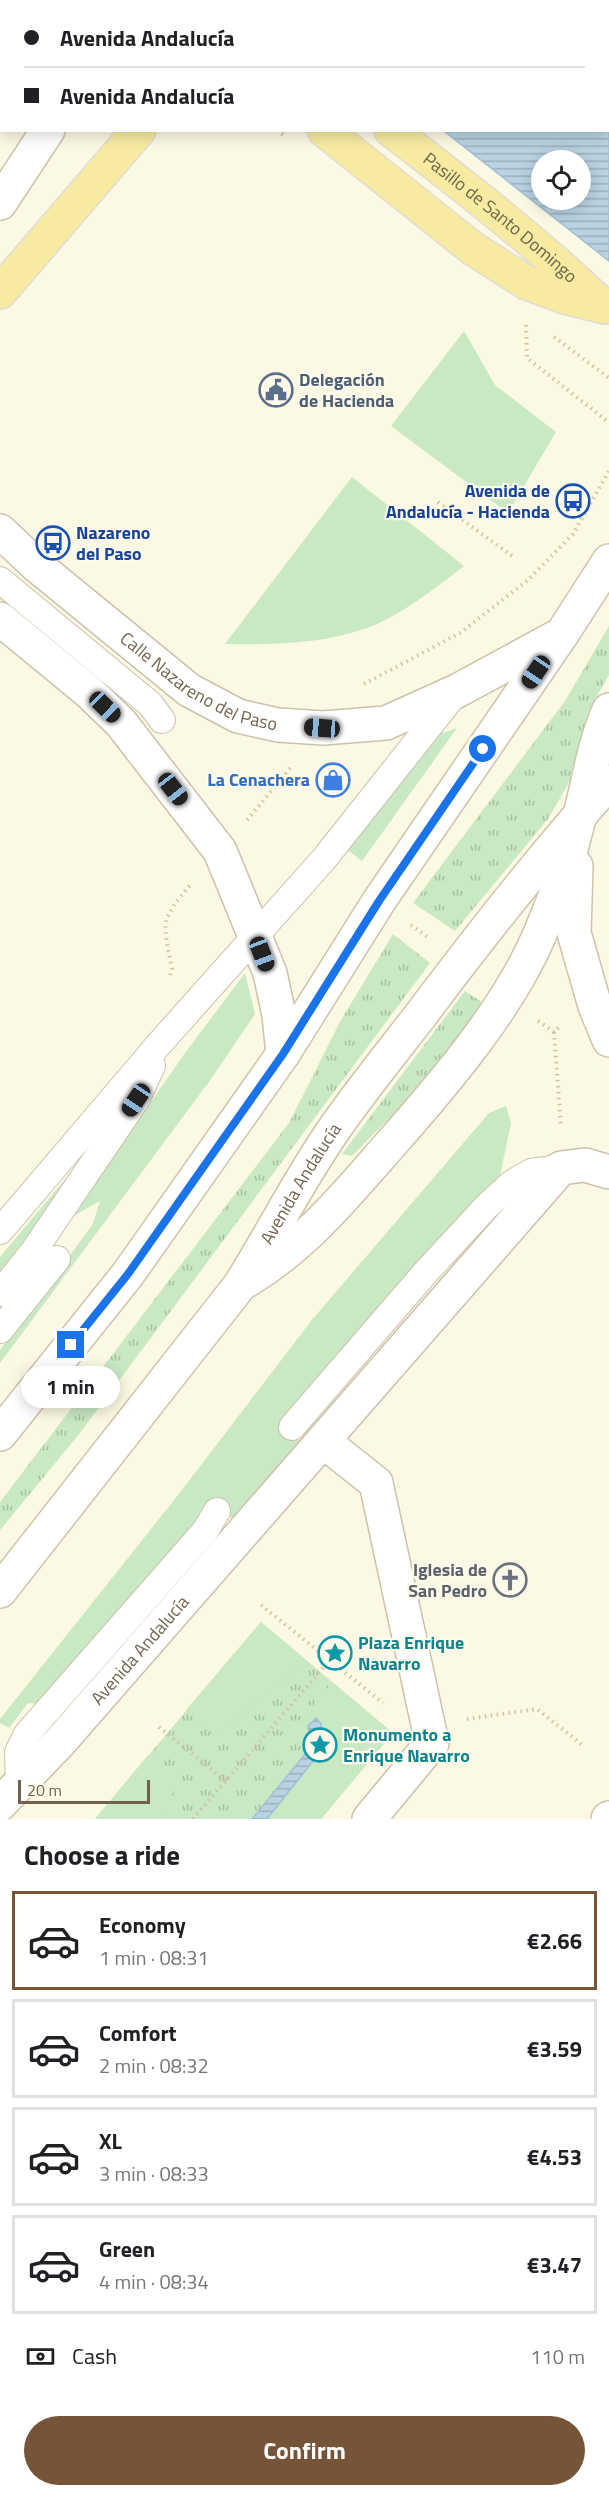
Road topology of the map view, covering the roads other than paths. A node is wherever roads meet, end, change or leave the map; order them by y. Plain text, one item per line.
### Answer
1 (47, 132) edge
2 (137, 132) edge
3 (327, 132) edge
4 (395, 132) edge
5 (0, 203) edge
6 (0, 292) edge
7 (0, 531) edge
8 (609, 561) edge
9 (0, 580) edge
10 (0, 619) edge
11 (562, 634) junction
12 (457, 691) junction
13 (609, 710) edge
14 (162, 720) dead end
15 (609, 782) edge
16 (581, 814) junction
17 (255, 935) junction
18 (609, 1040) edge
19 (160, 1043) junction
20 (283, 1054) junction
21 (561, 1168) junction
22 (609, 1172) edge
23 (0, 1231) edge
24 (57, 1259) dead end
25 (240, 1285) junction
26 (0, 1293) edge
27 (0, 1330) edge
28 (292, 1427) dead end
29 (0, 1434) edge
30 (323, 1441) junction
31 (217, 1510) dead end
32 (0, 1591) edge
33 (9, 1795) edge
34 (369, 1819) edge

1 - 5 main road
2 - 6 main road
3 - 4 main road, Pasillo de Santo Domingo
7 - 12 main road, Calle Nazareno del Paso
8 - 11 main road
9 - 14 lane
10 - 17 main road
11 - 12 main road, Calle Nazareno del Paso
11 - 20 main road
12 - 17 lane
13 - 16 main road
15 - 16 main road, Avenida Andalucía
16 - 18 main road
16 - 25 main road, Avenida Andalucía
16 - 25 main road
17 - 19 lane
17 - 20 main road
19 - 23 lane
19 - 26 lane
20 - 29 main road
21 - 22 main road
21 - 28 lane
21 - 30 main road, Avenida Andalucía
24 - 27 lane
25 - 32 main road, Avenida Andalucía
30 - 33 main road, Avenida Andalucía
30 - 34 main road
31 - 33 lane

